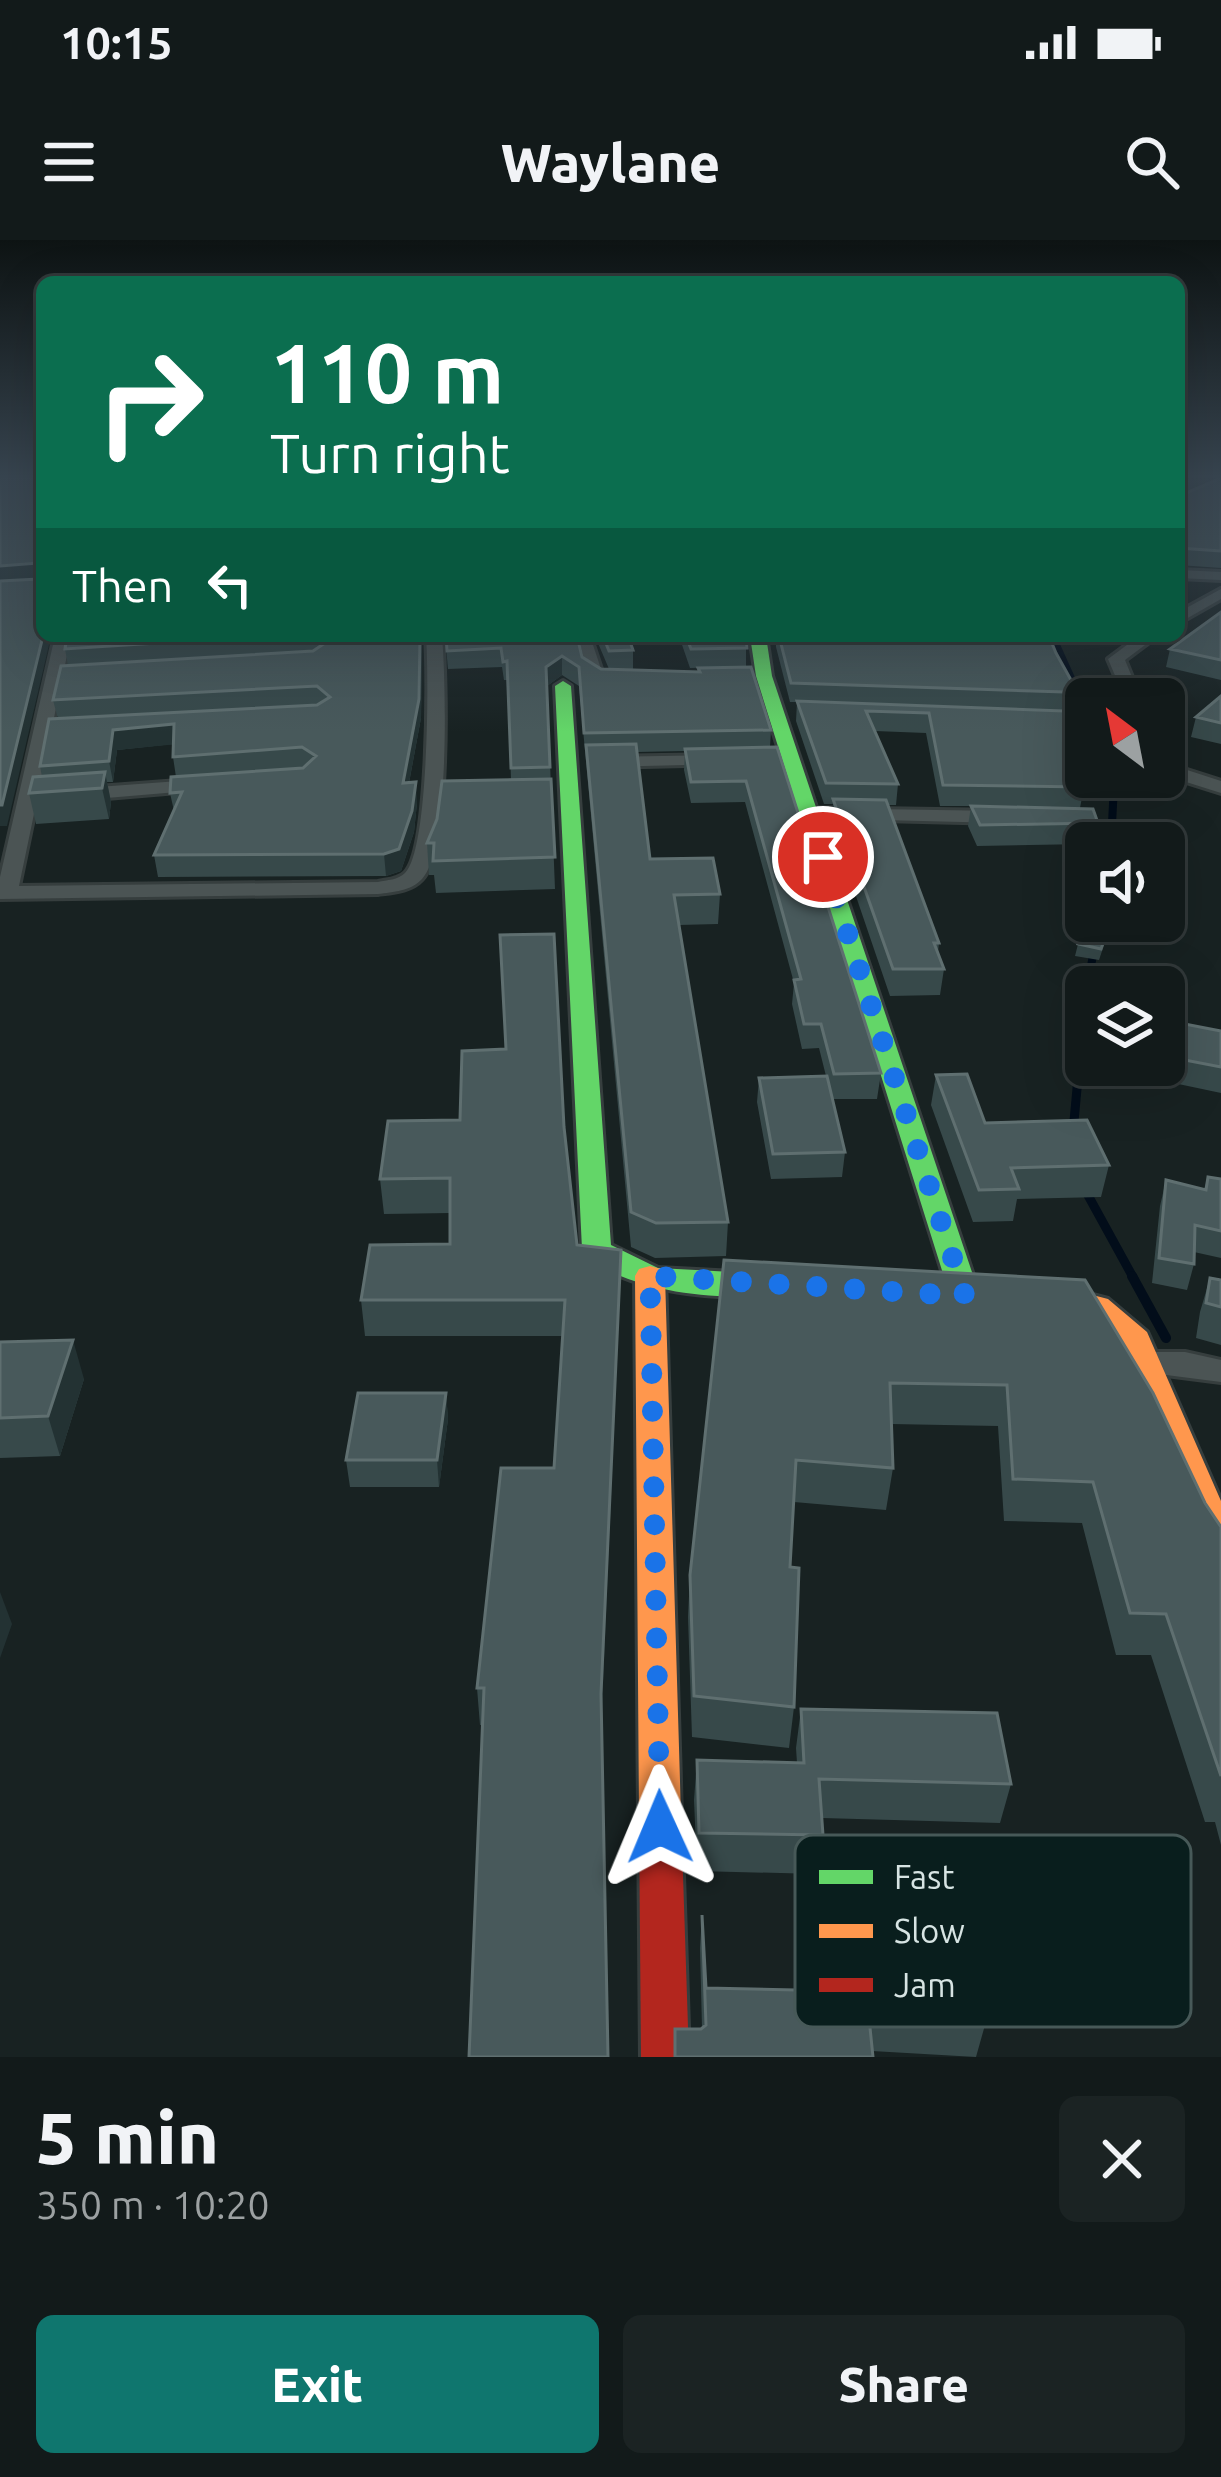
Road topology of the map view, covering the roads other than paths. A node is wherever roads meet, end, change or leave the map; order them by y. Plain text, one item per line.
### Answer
1 (1185, 574) edge
2 (1221, 576) edge
3 (1221, 592) edge
4 (1185, 614) edge
5 (63, 642) edge
6 (435, 642) edge
7 (585, 642) edge
8 (764, 642) edge
9 (1140, 642) edge
10 (79, 676) edge
11 (55, 677) junction
12 (631, 678) edge
13 (1124, 678) edge
14 (563, 686) dead end
15 (68, 729) edge
16 (44, 730) junction
17 (746, 760) edge
18 (565, 763) junction
19 (1185, 776) edge
20 (237, 783) edge
21 (1221, 787) edge
22 (31, 798) junction
23 (429, 801) junction
24 (452, 801) edge
25 (808, 814) junction
26 (1022, 818) edge
27 (4, 893) edge
28 (650, 1276) junction
29 (808, 1286) edge
30 (966, 1296) edge
31 (1036, 1296) edge
32 (1146, 1363) junction
33 (1221, 1371) edge
34 (1221, 1543) edge
35 (665, 2057) edge

1 - 2 street
3 - 4 street
5 - 11 street
6 - 23 street
7 - 12 street
8 - 25 street
9 - 13 street
10 - 11 street
11 - 16 street
14 - 18 street
15 - 16 street
16 - 22 street
17 - 18 street
18 - 28 street
19 - 21 street
20 - 22 street
22 - 27 street
23 - 24 street
23 - 27 street
25 - 26 street
25 - 30 street
28 - 29 street
28 - 35 street
31 - 32 street
32 - 33 street
32 - 34 street

